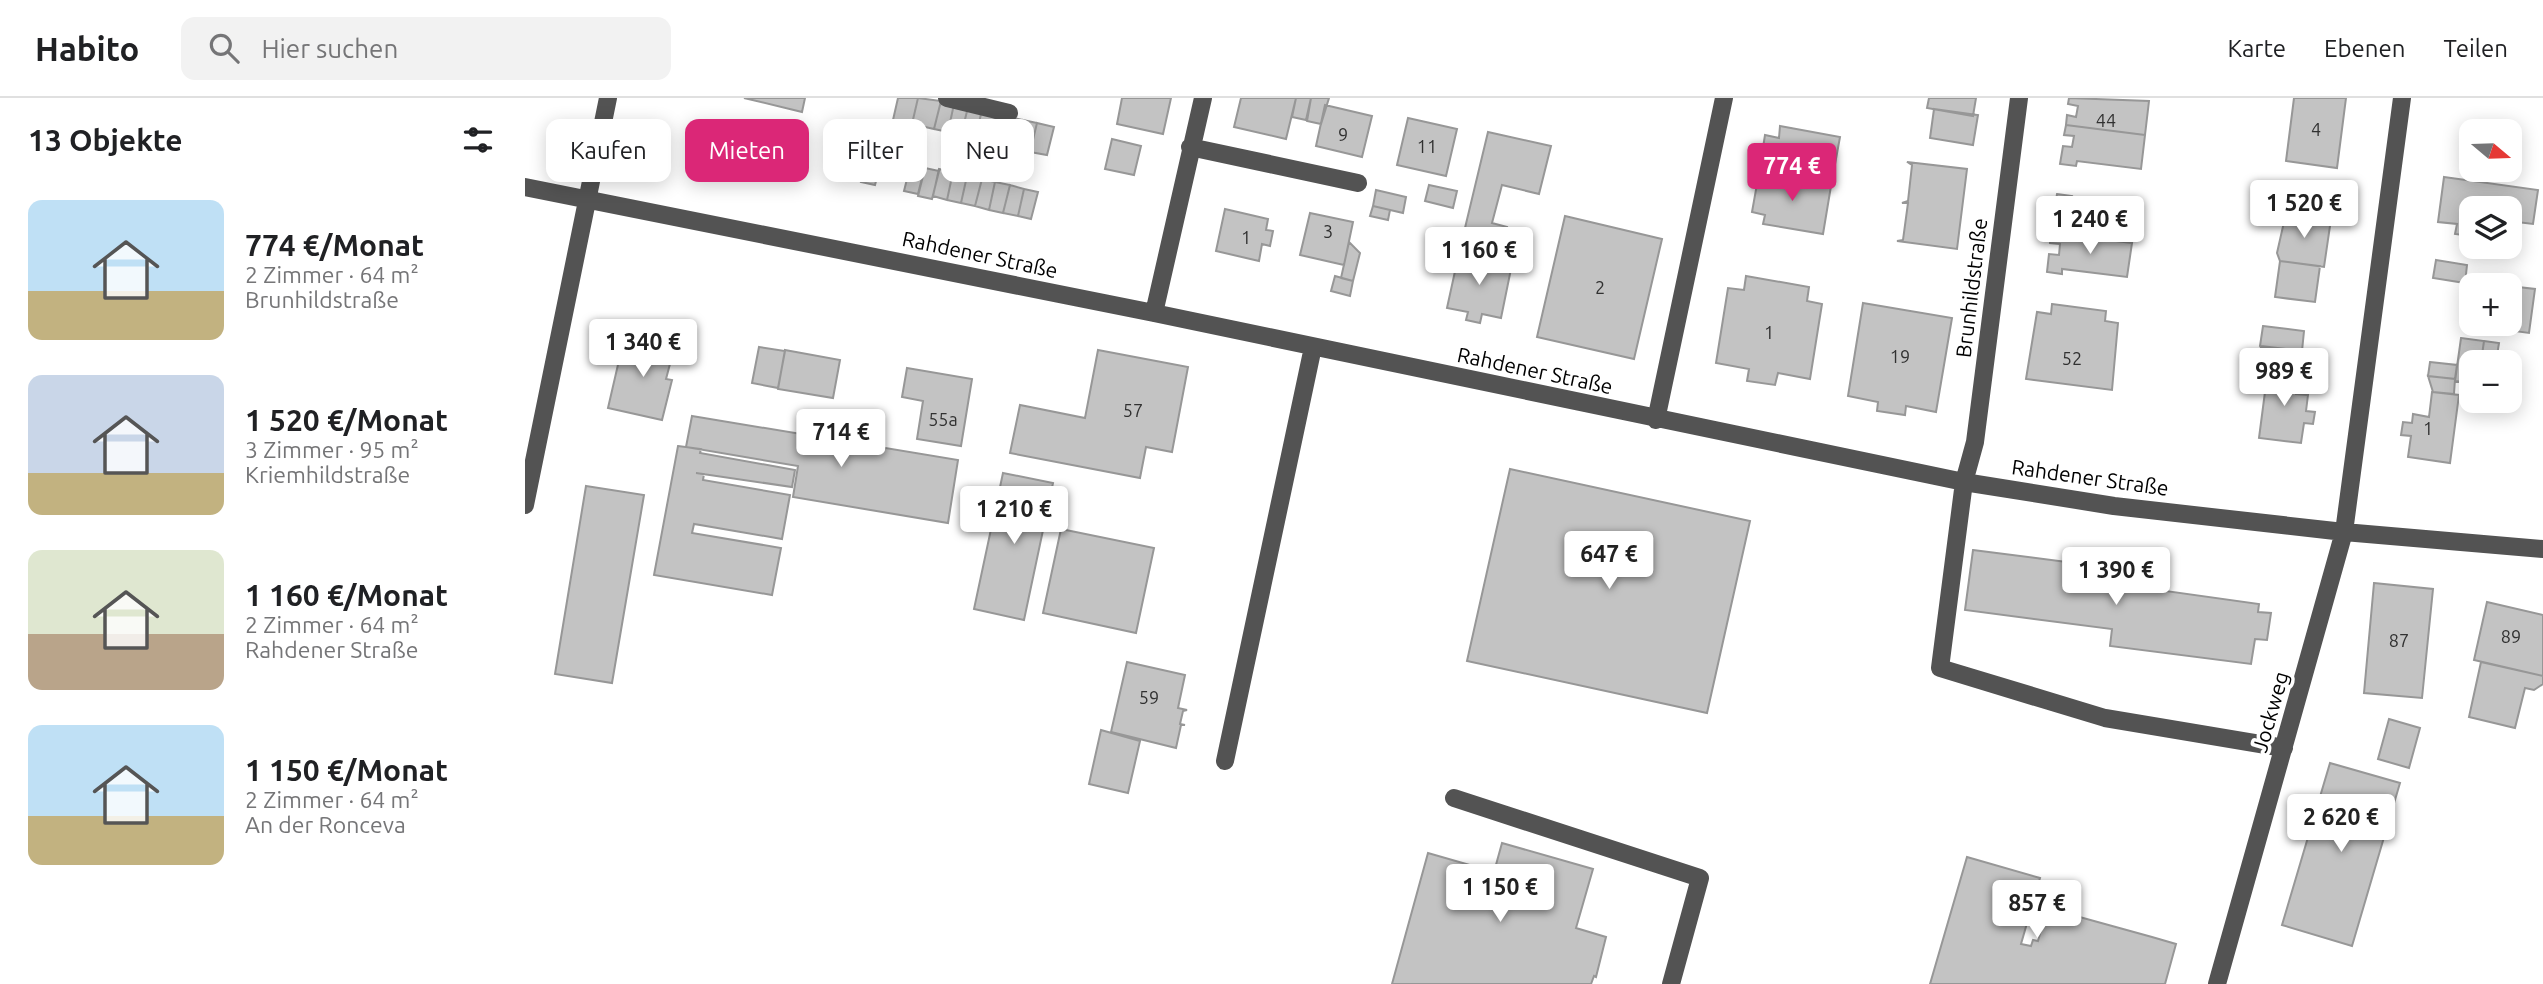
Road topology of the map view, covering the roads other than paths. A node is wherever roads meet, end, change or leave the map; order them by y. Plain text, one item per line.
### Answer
1 (608, 98) edge
2 (947, 98) edge
3 (1203, 98) edge
4 (1724, 98) edge
5 (2019, 98) edge
6 (2402, 98) edge
7 (1009, 113) dead end
8 (1190, 147) junction
9 (1358, 183) dead end
10 (525, 187) edge
11 (586, 198) junction
12 (1154, 313) junction
13 (1313, 347) junction
14 (1656, 420) junction
15 (531, 450) edge
16 (1964, 482) junction
17 (525, 505) edge
18 (2344, 532) junction
19 (2543, 549) edge
20 (2284, 748) junction
21 (1225, 761) dead end
22 (1454, 797) dead end
23 (1671, 984) edge
24 (2217, 984) edge

1 - 11 street
2 - 7 street
3 - 8 street
4 - 14 street
5 - 16 street, Brunhildstraße
6 - 18 street, Jockweg
8 - 9 street
8 - 12 street
10 - 11 street, Rahdener Straße
11 - 12 street, Rahdener Straße
11 - 15 street
12 - 13 street, Rahdener Straße
13 - 14 street, Rahdener Straße
13 - 21 street
14 - 16 street, Rahdener Straße
15 - 17 street
16 - 18 street, Rahdener Straße
16 - 20 street, Brunhildstraße
18 - 19 street, Rahdener Straße
18 - 20 street, Jockweg
20 - 24 street, Jockweg
22 - 23 street

